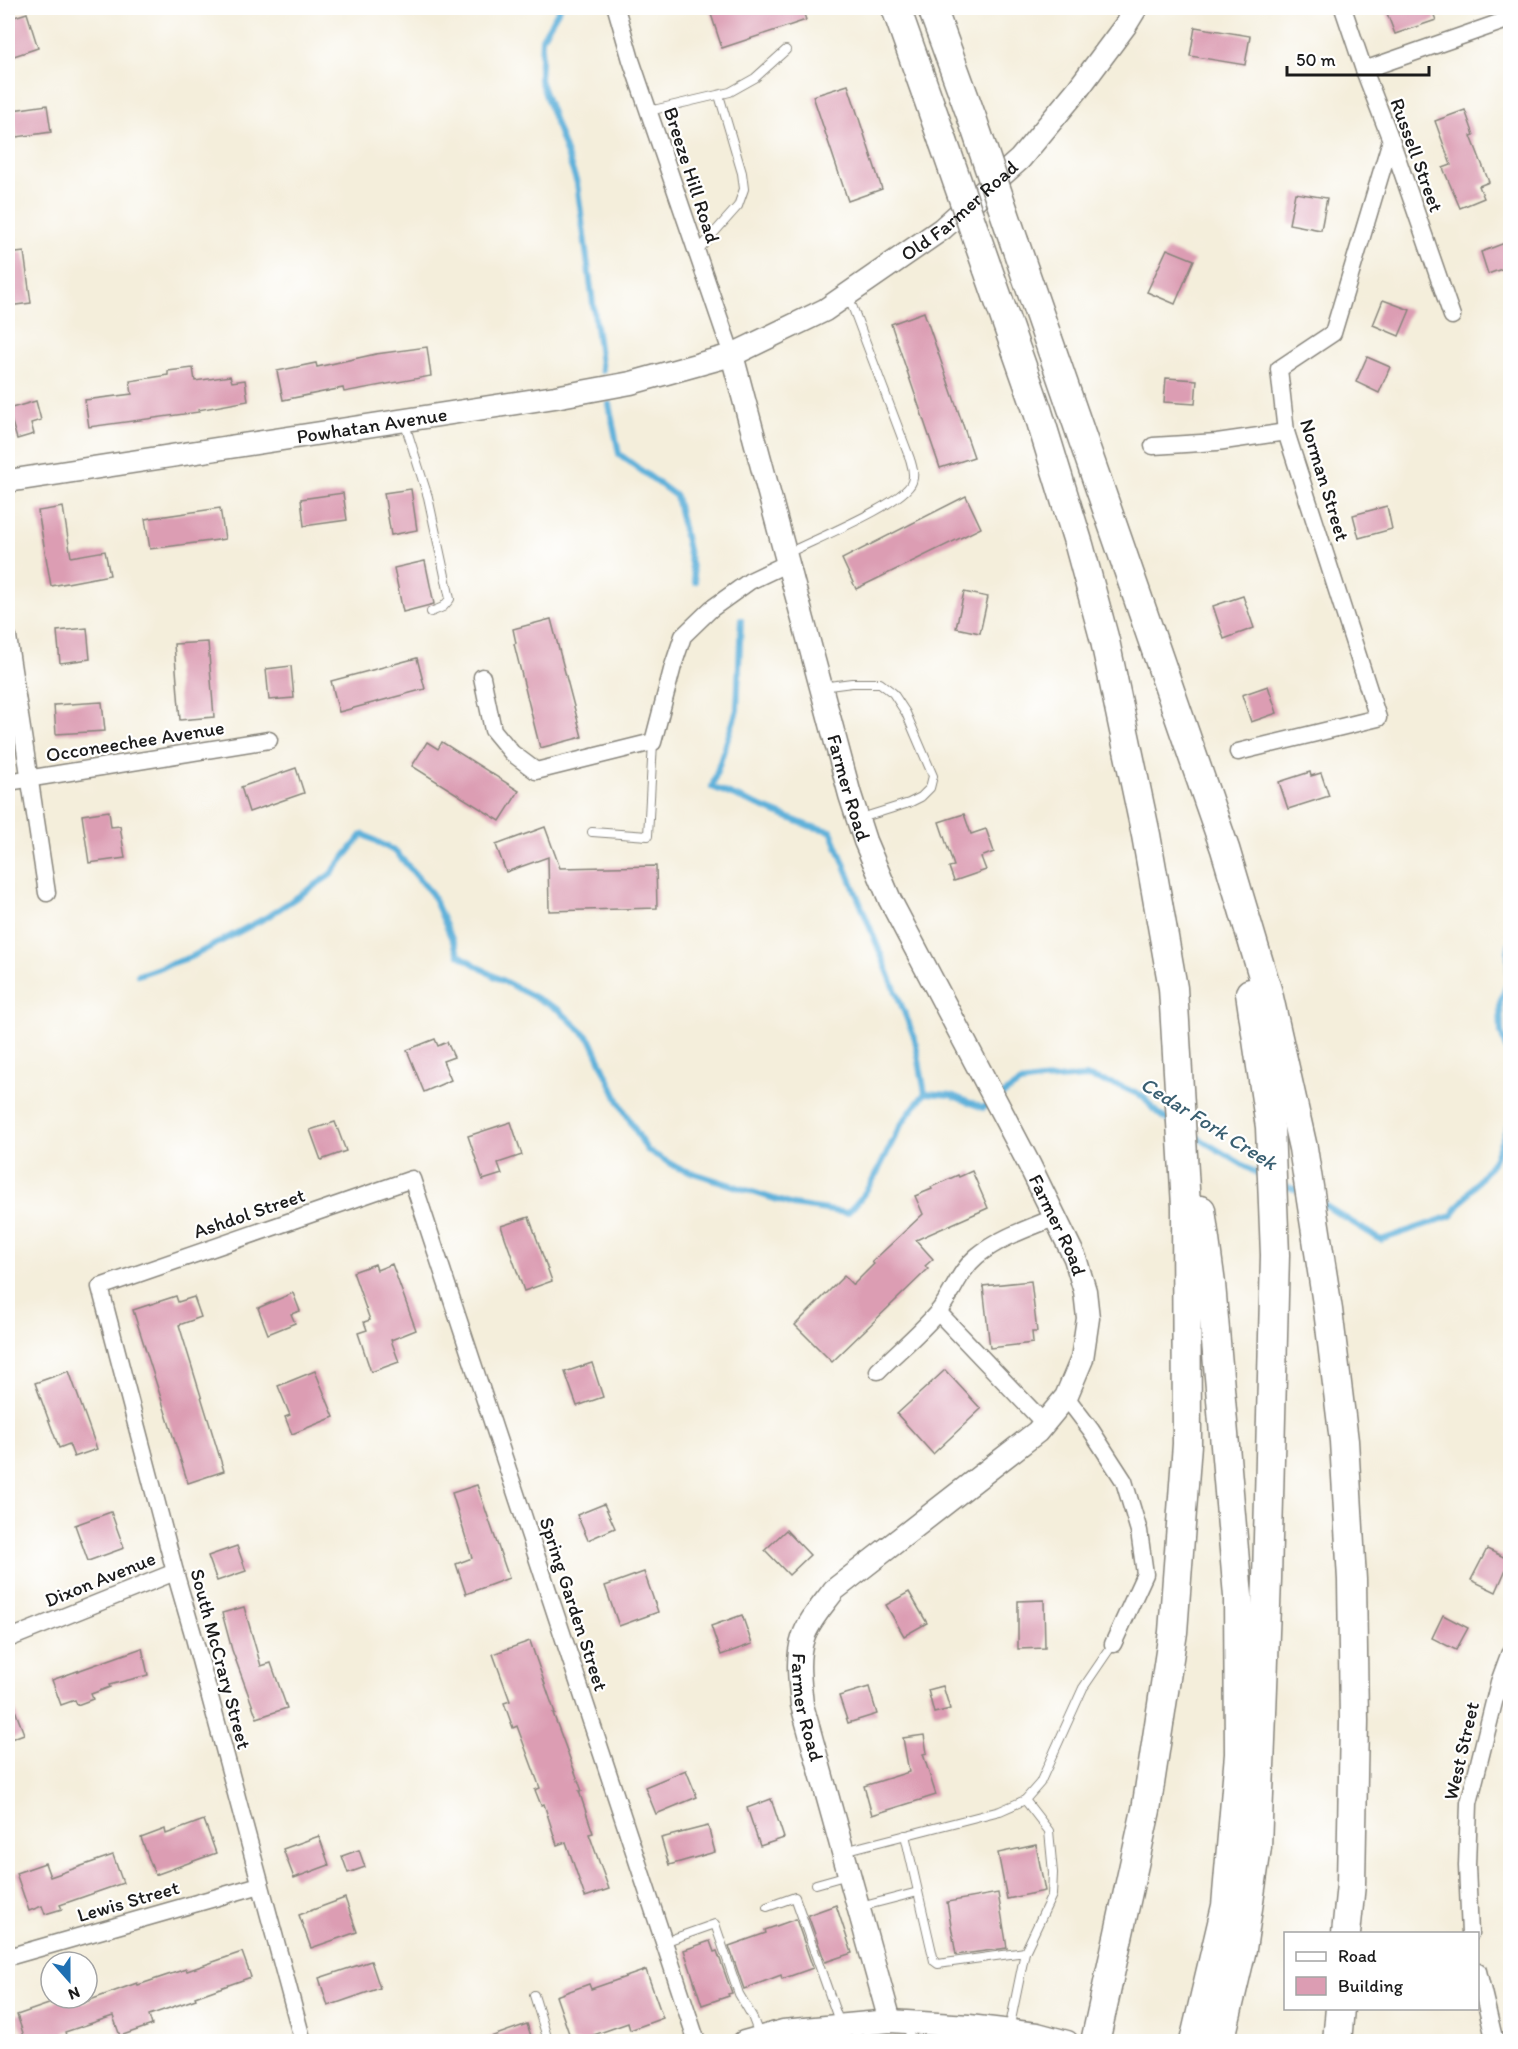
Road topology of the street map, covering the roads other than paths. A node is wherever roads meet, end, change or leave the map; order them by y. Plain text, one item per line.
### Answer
1 (616, 8) edge
2 (896, 8) edge
3 (932, 8) edge
4 (1136, 8) edge
5 (1343, 8) edge
6 (1510, 19) edge
7 (786, 50) dead end
8 (1364, 70) junction
9 (718, 95) junction
10 (649, 111) junction
11 (1391, 140) junction
12 (696, 253) junction
13 (848, 294) junction
14 (1452, 316) dead end
15 (732, 355) junction
16 (404, 420) junction
17 (1286, 432) junction
18 (1153, 446) dead end
19 (8, 481) edge
20 (786, 559) junction
21 (430, 612) dead end
22 (8, 637) edge
23 (482, 678) dead end
24 (821, 687) junction
25 (268, 740) dead end
26 (653, 742) junction
27 (1238, 752) dead end
28 (29, 780) junction
29 (8, 783) edge
30 (858, 819) junction
31 (592, 832) dead end
32 (1225, 849) junction
33 (47, 894) dead end
34 (1173, 988) junction
35 (412, 1179) joint
36 (1056, 1217) junction
37 (100, 1287) joint
38 (938, 1312) junction
39 (878, 1371) dead end
40 (1066, 1397) junction
41 (1044, 1424) junction
42 (175, 1572) junction
43 (8, 1639) edge
44 (1113, 1644) joint
45 (1510, 1652) edge
46 (1025, 1800) junction
47 (905, 1835) junction
48 (842, 1852) junction
49 (849, 1875) junction
50 (260, 1884) junction
51 (816, 1884) dead end
52 (918, 1892) junction
53 (767, 1907) dead end
54 (858, 1908) junction
55 (1346, 1932) edge
56 (1470, 1932) edge
57 (664, 1942) junction
58 (1025, 1952) junction
59 (8, 1958) edge
60 (1479, 1975) edge
61 (534, 1995) dead end
62 (1340, 2010) edge
63 (840, 2025) junction
64 (903, 2028) edge
65 (1009, 2031) junction
66 (752, 2039) edge
67 (303, 2042) edge
68 (551, 2042) edge
69 (697, 2042) edge
70 (1067, 2042) edge
71 (1095, 2042) edge
72 (1194, 2042) edge
73 (1220, 2042) edge
74 (1337, 2042) edge
75 (1495, 2042) edge

1 - 10 street, Breeze Hill Road
2 - 34 highway, bridge
3 - 32 highway, bridge
4 - 13 street, Old Farmer Road
5 - 8 street, Russell Street
6 - 8 street
7 - 9 lane
8 - 11 street, Russell Street
9 - 10 lane
9 - 12 lane
10 - 12 street, Breeze Hill Road
11 - 14 street, Russell Street
11 - 17 street, Norman Street
12 - 15 street, Breeze Hill Road
13 - 15 street, Old Farmer Road
13 - 20 lane
15 - 16 street, Powhatan Avenue
15 - 20 street, Farmer Road
16 - 19 street, Powhatan Avenue
16 - 21 lane
17 - 18 street
17 - 27 street, Norman Street
20 - 24 street, Farmer Road
20 - 26 street
22 - 28 street
23 - 26 street
24 - 30 street, Farmer Road
24 - 30 lane
25 - 28 street, Occoneechee Avenue
26 - 31 lane
28 - 29 street, Occoneechee Avenue
28 - 33 street
30 - 36 street, Farmer Road
32 - 55 highway
32 - 73 highway
34 - 71 highway
34 - 72 highway
35 - 37 street, Ashdol Street
35 - 57 street, Spring Garden Street
36 - 38 street
36 - 40 street, Farmer Road
37 - 42 street, South McCrary Street
38 - 39 street
38 - 41 street
40 - 41 street, Farmer Road
40 - 44 street
41 - 48 street, Farmer Road
42 - 43 street, Dixon Avenue
42 - 50 street, South McCrary Street
44 - 46 lane
45 - 56 street, West Street
46 - 47 lane
46 - 58 lane
47 - 48 lane
47 - 52 lane
48 - 49 street, Farmer Road
49 - 51 lane
49 - 54 street, Farmer Road
50 - 59 street, Lewis Street
50 - 67 street, South McCrary Street
52 - 54 lane
52 - 58 lane
53 - 63 lane
54 - 64 street, Farmer Road
57 - 66 lane
57 - 69 street, Spring Garden Street
58 - 65 lane
60 - 75 street
61 - 68 lane
62 - 74 highway
63 - 64 street
63 - 66 street
64 - 65 street
65 - 70 street

